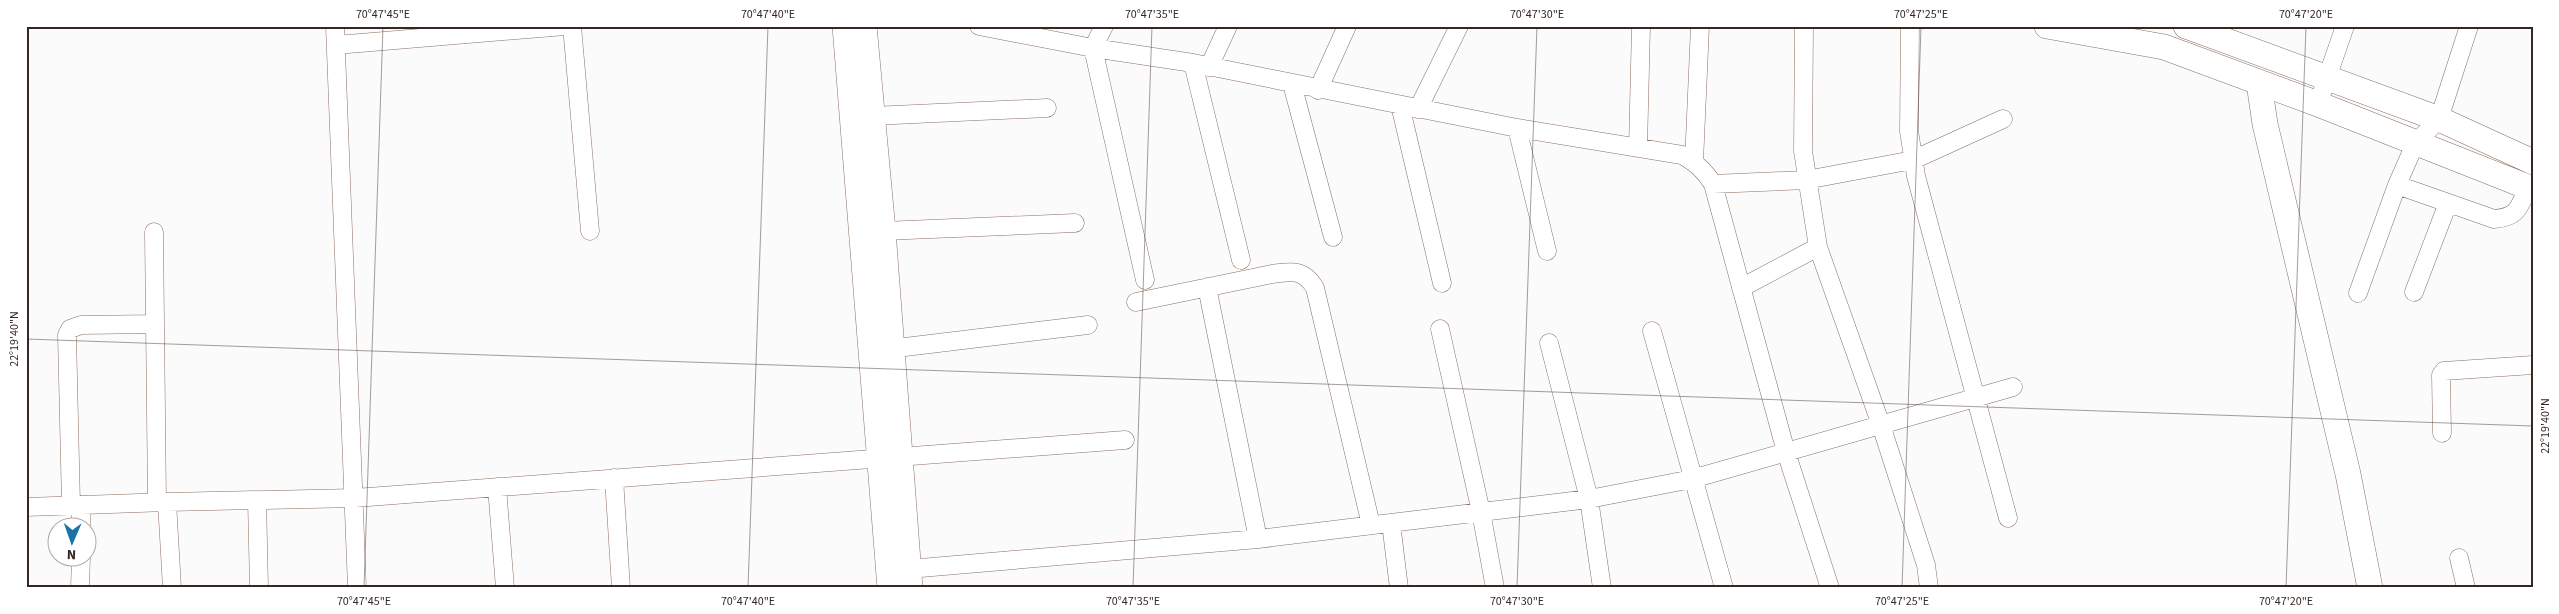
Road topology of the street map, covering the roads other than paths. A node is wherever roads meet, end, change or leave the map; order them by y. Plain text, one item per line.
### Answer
1 (334, 26) edge
2 (565, 26) edge
3 (572, 26) edge
4 (845, 26) edge
5 (864, 26) edge
6 (979, 26) edge
7 (1104, 26) edge
8 (1228, 26) edge
9 (1347, 26) edge
10 (1459, 26) edge
11 (1642, 26) edge
12 (1700, 26) edge
13 (1804, 26) edge
14 (1910, 26) edge
15 (2046, 26) edge
16 (2186, 26) edge
17 (2345, 26) edge
18 (2469, 26) edge
19 (477, 30) edge
20 (336, 46) junction
21 (1093, 48) junction
22 (1201, 65) junction
23 (2328, 78) junction
24 (2260, 83) junction
25 (1292, 84) junction
26 (1318, 90) junction
27 (2318, 104) junction
28 (1400, 105) junction
29 (1047, 108) dead end
30 (1418, 108) junction
31 (872, 116) junction
32 (2003, 119) dead end
33 (2439, 119) junction
34 (1517, 128) junction
35 (2415, 144) junction
36 (1638, 148) junction
37 (1913, 160) junction
38 (1694, 162) junction
39 (2533, 162) edge
40 (1806, 180) junction
41 (1713, 184) junction
42 (2396, 185) junction
43 (2530, 188) edge
44 (2448, 203) junction
45 (1075, 223) dead end
46 (590, 231) dead end
47 (883, 231) junction
48 (154, 232) dead end
49 (1332, 237) dead end
50 (1818, 248) junction
51 (1547, 250) dead end
52 (1241, 260) dead end
53 (1145, 280) dead end
54 (1442, 284) dead end
55 (1207, 287) junction
56 (1741, 288) junction
57 (2414, 292) dead end
58 (2358, 293) dead end
59 (1136, 302) dead end
60 (155, 324) junction
61 (1088, 325) dead end
62 (1440, 329) dead end
63 (1652, 331) dead end
64 (1549, 343) dead end
65 (882, 349) junction
66 (2533, 365) edge
67 (2013, 387) dead end
68 (1975, 398) junction
69 (1881, 425) junction
70 (2442, 433) dead end
71 (1125, 440) dead end
72 (1786, 452) junction
73 (890, 458) junction
74 (614, 478) junction
75 (1692, 479) junction
76 (497, 487) junction
77 (355, 498) junction
78 (1589, 499) junction
79 (257, 500) junction
80 (162, 502) junction
81 (76, 505) junction
82 (26, 507) edge
83 (1481, 512) junction
84 (79, 516) edge
85 (2008, 518) dead end
86 (1391, 523) junction
87 (1371, 525) junction
88 (1258, 538) junction
89 (2459, 558) dead end
90 (80, 566) edge
91 (899, 579) edge
92 (80, 588) edge
93 (172, 588) edge
94 (259, 588) edge
95 (357, 588) edge
96 (506, 588) edge
97 (622, 588) edge
98 (1399, 588) edge
99 (1495, 588) edge
100 (1602, 588) edge
101 (1724, 588) edge
102 (1830, 588) edge
103 (1929, 588) edge
104 (2370, 588) edge
105 (2466, 588) edge

1 - 20 street
2 - 19 street
3 - 46 street
4 - 65 street
5 - 31 street
6 - 21 street
7 - 21 street
8 - 22 street
9 - 26 street
10 - 30 street
11 - 36 street
12 - 38 street
13 - 40 street
14 - 37 street
15 - 24 street
16 - 23 street
17 - 23 street
18 - 33 street
19 - 20 street
20 - 77 street
21 - 22 street
21 - 53 street
22 - 25 street
22 - 52 street
23 - 27 street
23 - 33 street
24 - 27 street
24 - 104 street
25 - 26 street
25 - 49 street
26 - 28 street
27 - 35 street
28 - 30 street
28 - 54 street
29 - 31 street
30 - 34 street
31 - 47 street
32 - 37 street
33 - 35 street
33 - 39 street
34 - 36 street
34 - 51 street
35 - 42 street
35 - 43 street
36 - 38 street
37 - 40 street
37 - 68 street
38 - 41 street
40 - 41 street
40 - 50 street
41 - 56 street
42 - 44 street
42 - 58 street
43 - 44 street
44 - 57 street
45 - 47 street
47 - 65 street
48 - 60 street
50 - 56 street
50 - 69 street
55 - 59 street
55 - 87 street
55 - 88 street
56 - 72 street
60 - 80 street
60 - 81 street
61 - 65 street
62 - 83 street
63 - 75 street
64 - 78 street
65 - 73 street
66 - 70 street
67 - 68 street
68 - 69 street
68 - 85 street
69 - 72 street
69 - 103 street
71 - 73 street
72 - 75 street
72 - 102 street
73 - 74 street
73 - 91 street
74 - 76 street
74 - 97 street
75 - 78 street
75 - 101 street
76 - 77 street
76 - 96 street
77 - 79 street
77 - 95 street
78 - 83 street
78 - 100 street
79 - 80 street
79 - 94 street
80 - 81 street
80 - 93 street
81 - 82 street
81 - 84 street
83 - 86 street
83 - 99 street
86 - 87 street
86 - 98 street
87 - 88 street
88 - 91 street
89 - 105 street
90 - 92 street

